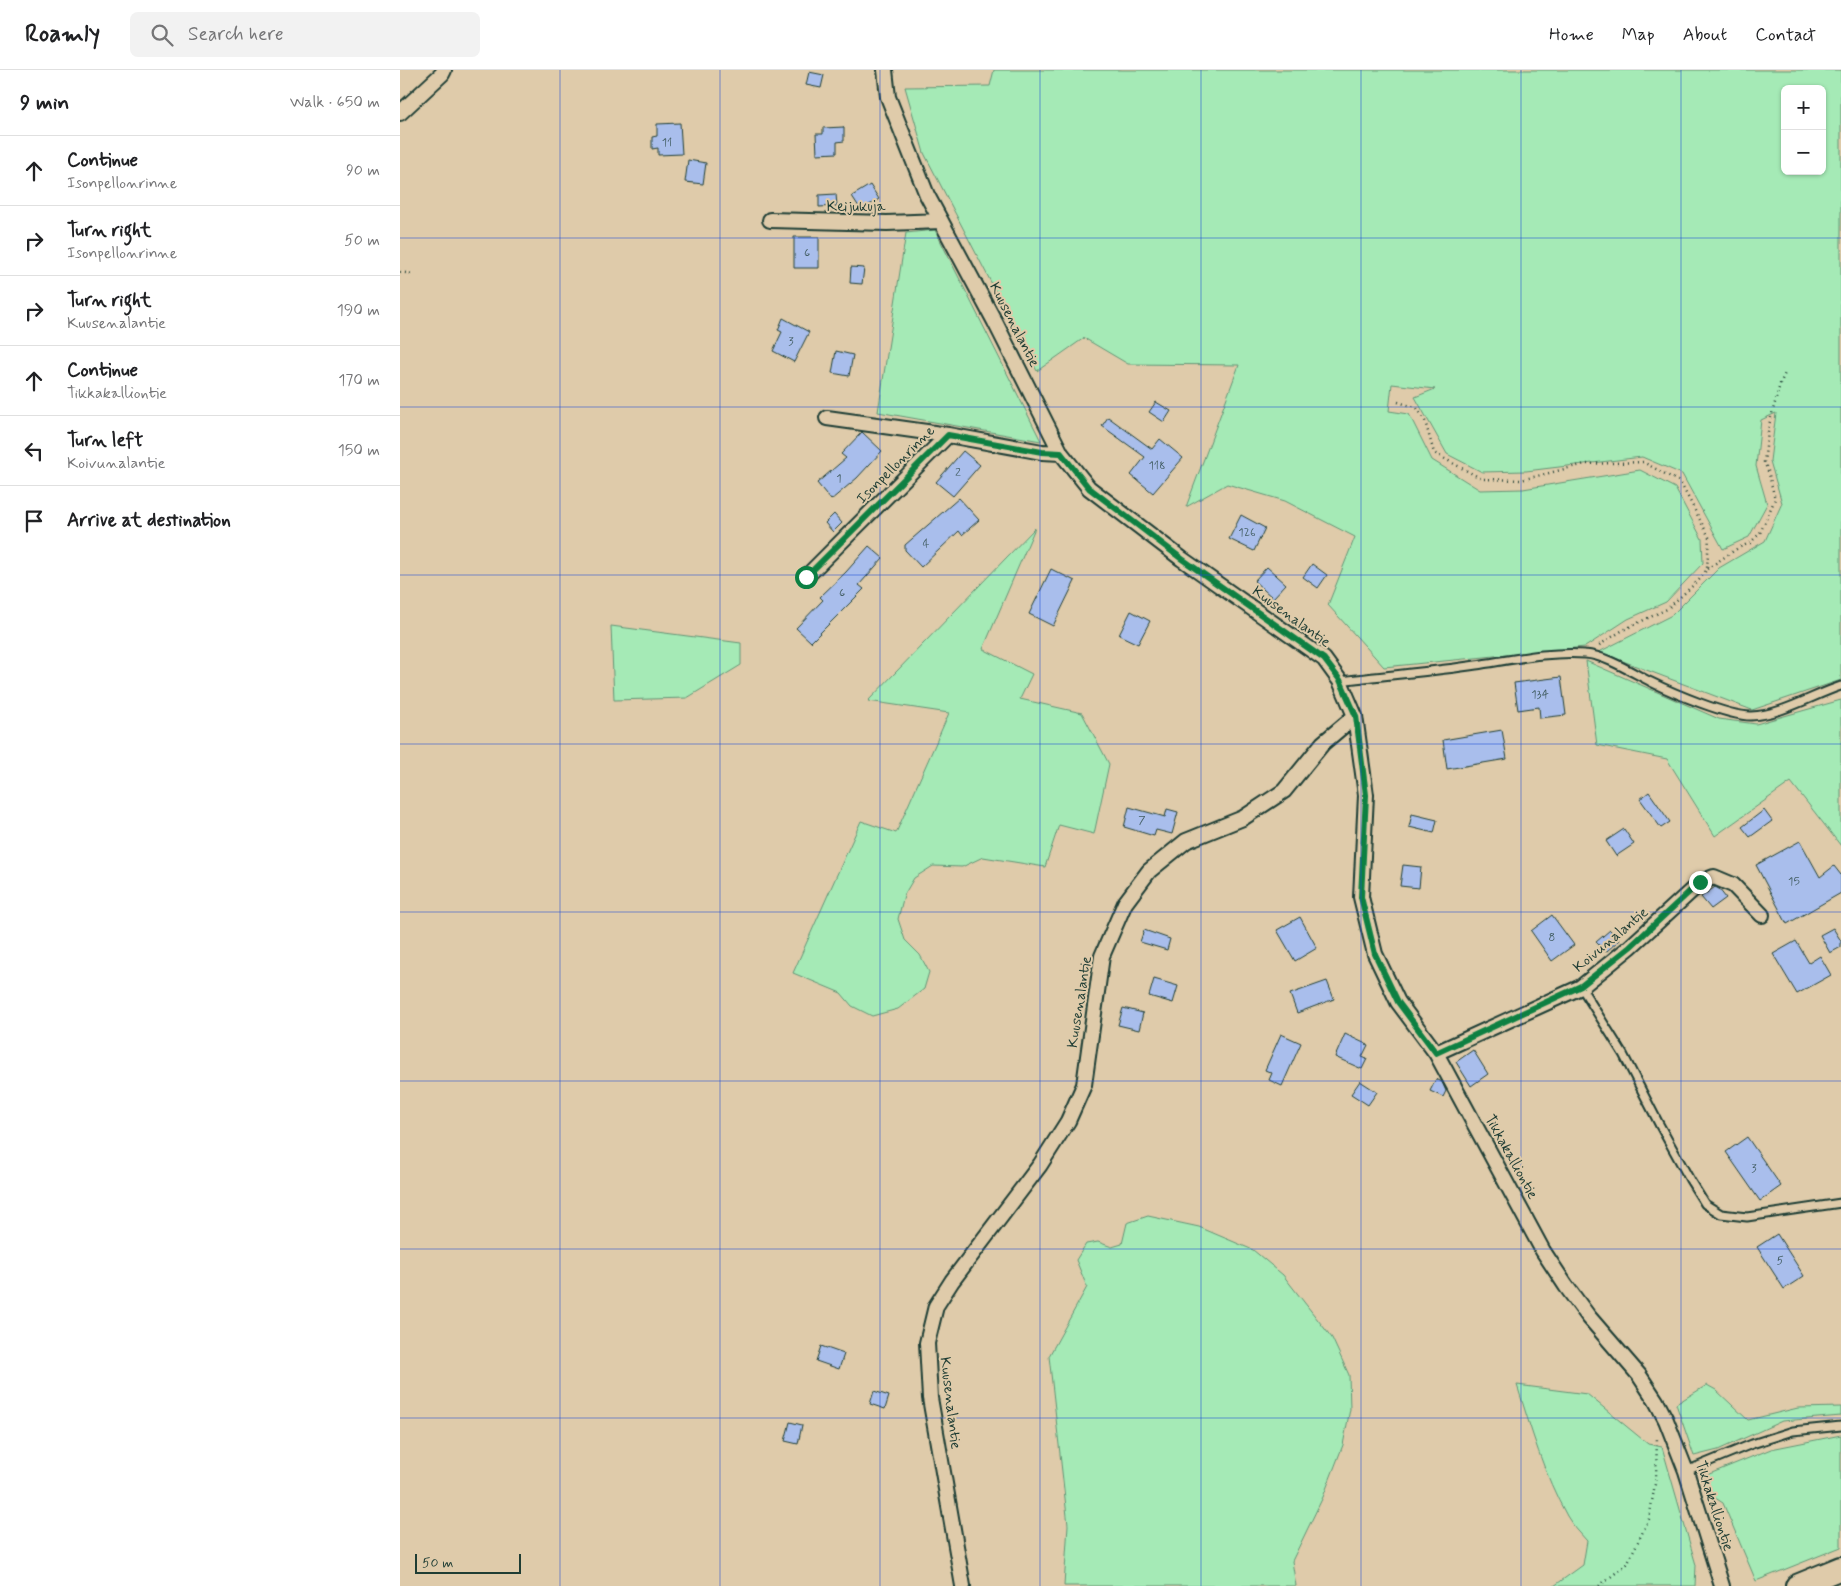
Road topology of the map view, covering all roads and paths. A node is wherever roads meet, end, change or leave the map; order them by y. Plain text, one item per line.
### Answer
1 (444, 70) edge
2 (885, 70) edge
3 (400, 112) edge
4 (770, 220) dead end
5 (941, 221) junction
6 (400, 272) edge
7 (413, 274) dead end
8 (1785, 373) dead end
9 (1398, 402) dead end
10 (827, 418) dead end
11 (948, 435) junction
12 (1061, 453) junction
13 (1708, 568) junction
14 (806, 577) dead end
15 (1586, 654) junction
16 (1340, 680) junction
17 (1841, 686) edge
18 (1356, 716) junction
19 (1762, 915) dead end
20 (1581, 986) junction
21 (1436, 1053) junction
22 (1841, 1203) edge
23 (1666, 1420) junction
24 (1841, 1426) edge
25 (1686, 1471) junction
26 (1841, 1568) edge
27 (963, 1586) edge
28 (1600, 1586) edge
29 (1722, 1586) edge
30 (1797, 1586) edge

1 - 3 street
2 - 5 street, Kuusenalantie
4 - 5 street, Keijukuja
5 - 12 street, Kuusenalantie
6 - 7 path
8 - 13 path
9 - 13 path
10 - 11 street
11 - 12 street, Isonpellonrinne
11 - 14 street, Isonpellonrinne
12 - 16 street, Kuusenalantie
13 - 15 path
15 - 16 lane
15 - 17 lane
16 - 18 street, Kuusenalantie
18 - 21 street, Tikkakalliontie
18 - 27 street, Kuusenalantie
19 - 20 street, Koivunalantie
20 - 21 street, Koivunalantie
20 - 22 lane
21 - 23 street, Tikkakalliontie
23 - 25 street, Tikkakalliontie
23 - 28 path
24 - 25 lane
25 - 29 street, Tikkakalliontie
26 - 30 highway

